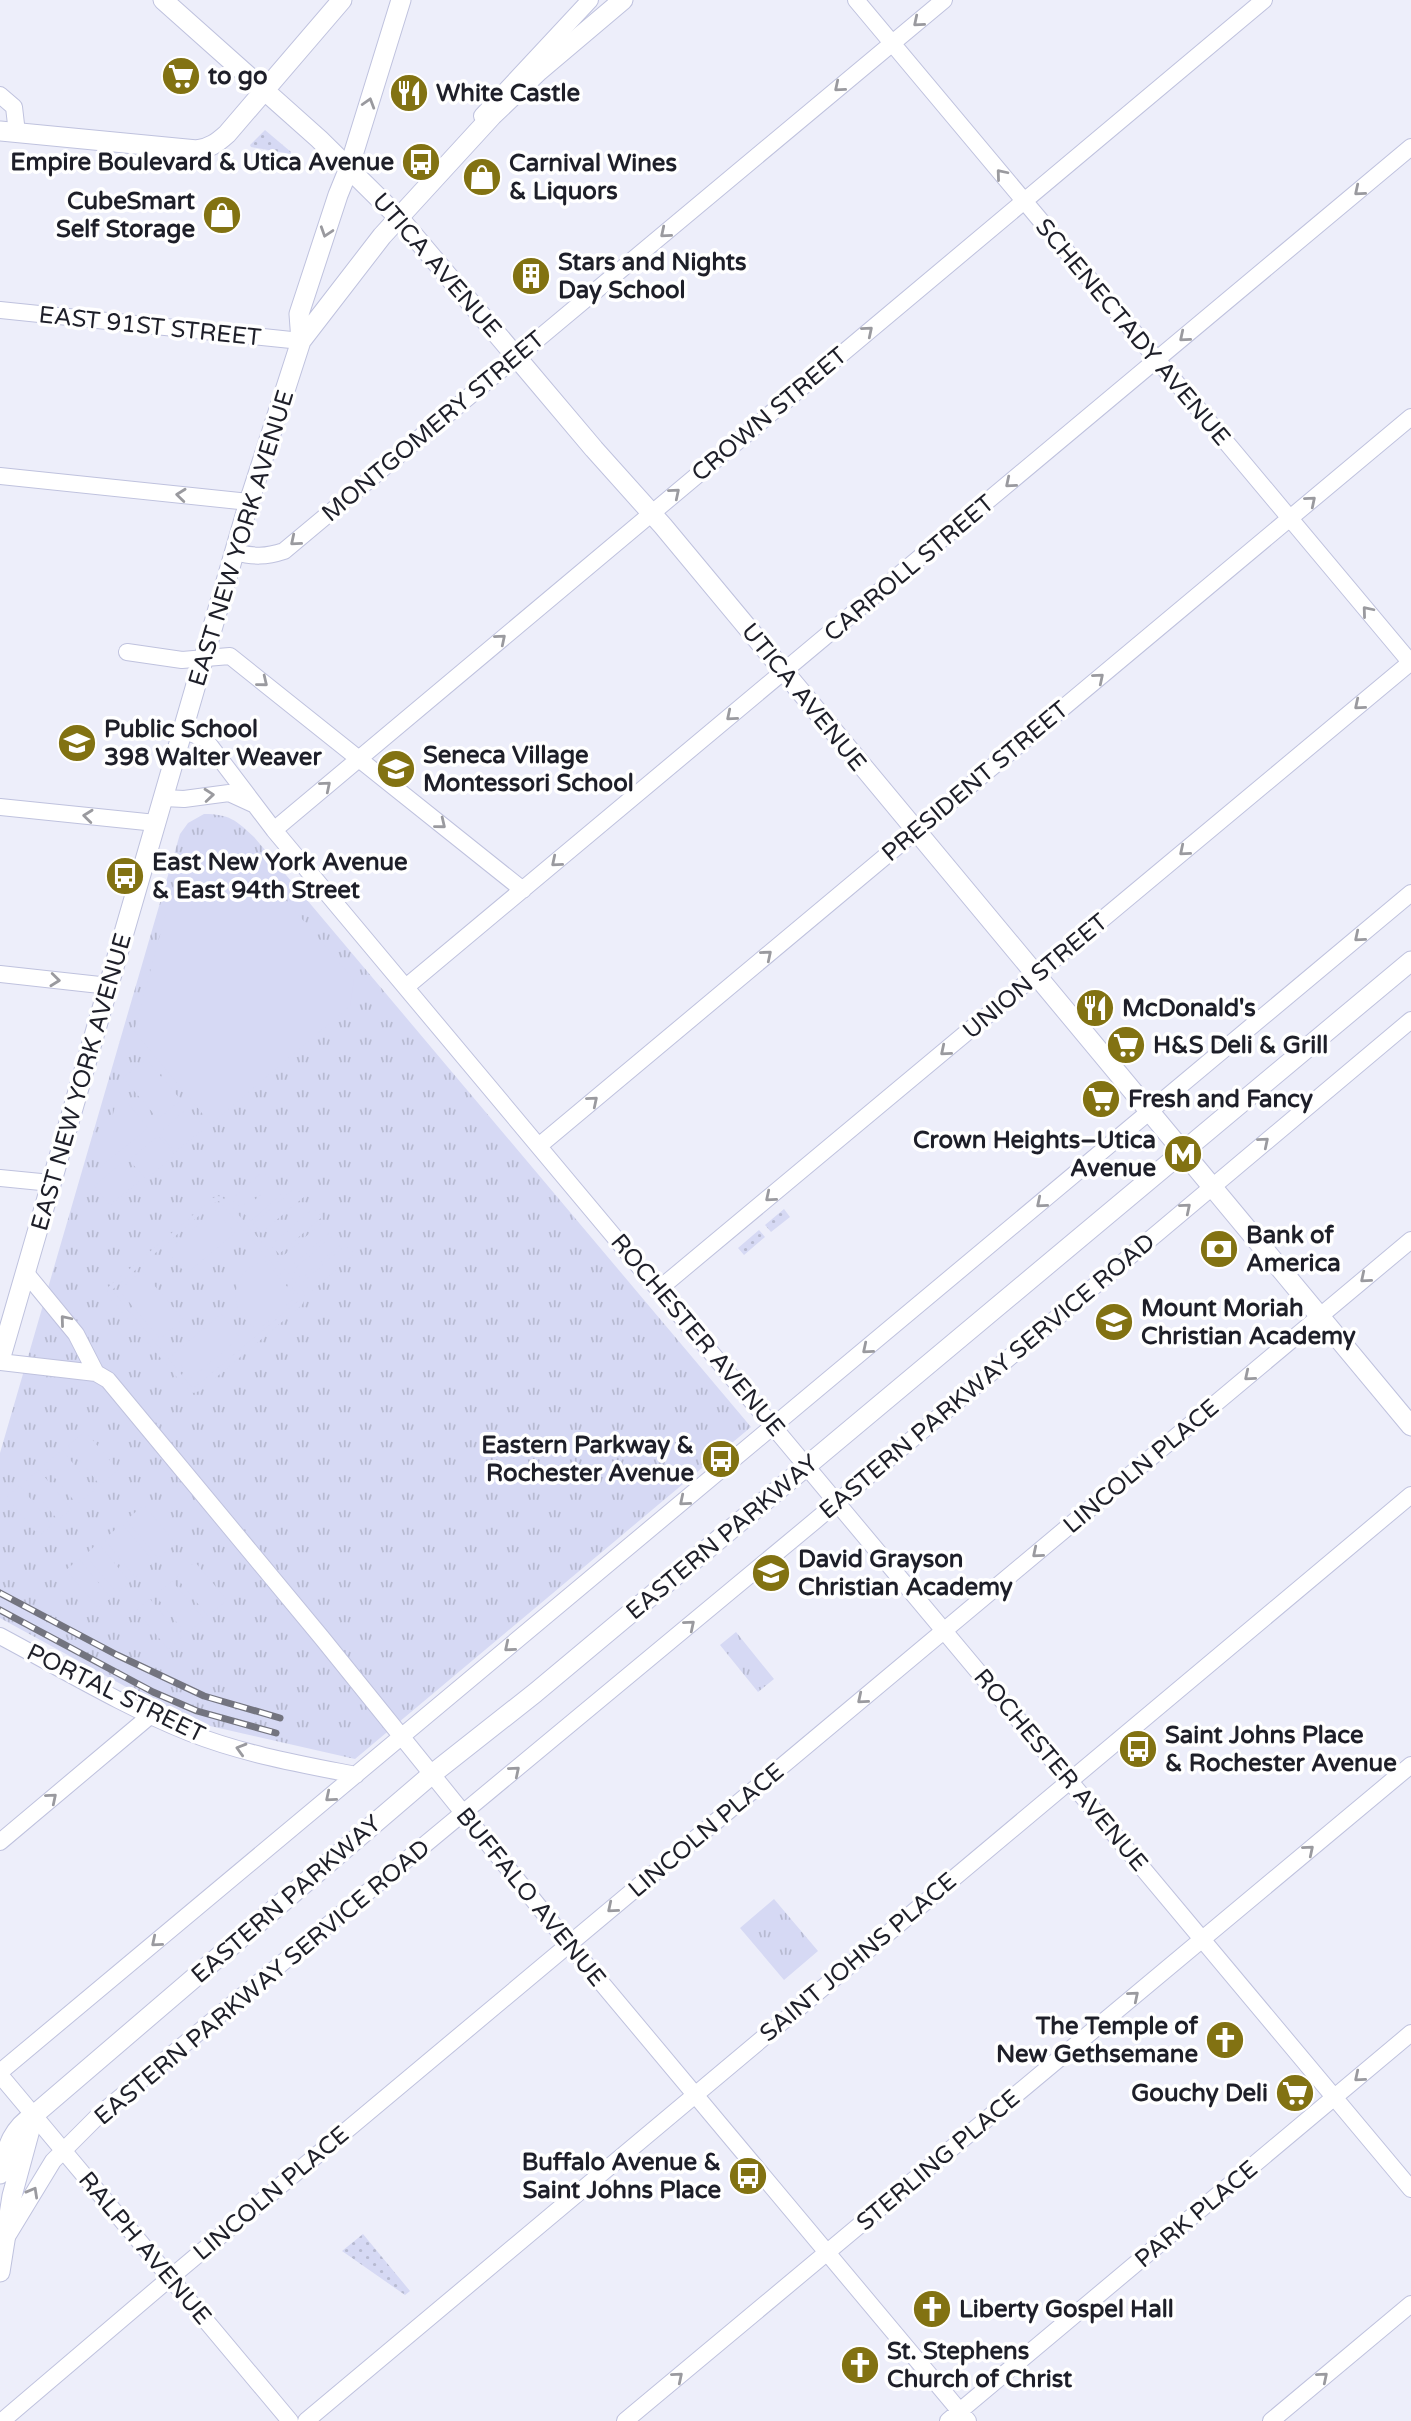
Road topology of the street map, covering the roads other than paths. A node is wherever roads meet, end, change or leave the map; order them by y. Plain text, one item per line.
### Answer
1 (163, 0) edge
2 (342, 0) edge
3 (401, 0) edge
4 (590, 0) edge
5 (623, 0) edge
6 (856, 0) edge
7 (944, 0) edge
8 (1265, 0) edge
9 (892, 43) junction
10 (264, 91) junction
11 (0, 95) edge
12 (9, 132) edge
13 (473, 137) junction
14 (1411, 147) edge
15 (349, 168) junction
16 (1023, 200) junction
17 (399, 218) junction
18 (0, 310) edge
19 (301, 341) junction
20 (517, 357) junction
21 (1157, 360) junction
22 (1411, 417) edge
23 (0, 476) edge
24 (249, 502) junction
25 (651, 513) junction
26 (1290, 519) junction
27 (235, 552) junction
28 (127, 652) dead end
29 (204, 658) junction
30 (1411, 662) edge
31 (783, 673) junction
32 (183, 730) junction
33 (358, 758) junction
34 (163, 798) junction
35 (253, 804) junction
36 (0, 807) edge
37 (156, 823) junction
38 (274, 830) junction
39 (915, 832) junction
40 (523, 890) junction
41 (1411, 894) edge
42 (1411, 961) edge
43 (0, 974) edge
44 (1035, 976) junction
45 (109, 986) junction
46 (405, 987) junction
47 (1411, 1020) edge
48 (1150, 1112) junction
49 (540, 1145) junction
50 (1183, 1151) junction
51 (0, 1178) edge
52 (51, 1183) junction
53 (1212, 1186) junction
54 (1411, 1240) edge
55 (25, 1272) junction
56 (659, 1289) junction
57 (1320, 1316) junction
58 (0, 1361) edge
59 (96, 1373) junction
60 (774, 1426) junction
61 (1411, 1426) edge
62 (807, 1466) junction
63 (1411, 1495) edge
64 (837, 1502) junction
65 (944, 1631) junction
66 (0, 1636) edge
67 (151, 1715) junction
68 (402, 1737) junction
69 (1411, 1765) edge
70 (356, 1775) junction
71 (431, 1775) junction
72 (1069, 1780) junction
73 (463, 1814) junction
74 (0, 1842) edge
75 (1202, 1939) junction
76 (569, 1944) junction
77 (1411, 2034) edge
78 (0, 2073) edge
79 (694, 2094) junction
80 (1335, 2097) junction
81 (34, 2115) junction
82 (63, 2150) junction
83 (0, 2174) edge
84 (1411, 2189) edge
85 (7, 2237) junction
86 (827, 2253) junction
87 (0, 2272) edge
88 (170, 2278) junction
89 (1411, 2304) edge
90 (959, 2418) edge
91 (2, 2421) edge
92 (290, 2421) edge
93 (306, 2421) edge
94 (625, 2421) edge
95 (1271, 2421) edge

1 - 10 main road, UTICA AVENUE
2 - 10 main road
15 -> 3 main road, EAST NEW YORK AVENUE
4 - 13 street
5 - 13 main road
6 - 9 street, SCHENECTADY AVENUE
7 -> 9 street, MONTGOMERY STREET
8 - 16 street, CROWN STREET
16 -> 9 street, SCHENECTADY AVENUE
9 -> 20 street, MONTGOMERY STREET
10 - 12 main road
10 - 15 main road, UTICA AVENUE
11 - 12 street
13 - 17 main road
14 -> 21 street, CARROLL STREET
15 - 17 main road, UTICA AVENUE
15 -> 19 main road, EAST NEW YORK AVENUE
16 - 21 street, SCHENECTADY AVENUE
25 -> 16 street, CROWN STREET
17 - 19 main road
17 - 20 main road, UTICA AVENUE
18 - 19 street, EAST 91ST STREET
19 - 24 main road, EAST NEW YORK AVENUE
20 - 25 main road, UTICA AVENUE
20 -> 27 street, MONTGOMERY STREET
21 - 26 street, SCHENECTADY AVENUE
21 -> 31 street, CARROLL STREET
26 -> 22 street, PRESIDENT STREET
24 -> 23 street
24 - 27 main road, EAST NEW YORK AVENUE
25 - 31 main road, UTICA AVENUE
33 -> 25 street, CROWN STREET
30 -> 26 street, SCHENECTADY AVENUE
39 -> 26 street, PRESIDENT STREET
27 - 29 main road, EAST NEW YORK AVENUE
28 - 29 street
29 - 32 main road, EAST NEW YORK AVENUE
29 -> 33 street
30 -> 44 street, UNION STREET
31 - 39 main road, UTICA AVENUE
31 -> 40 street, CARROLL STREET
32 - 34 main road, EAST NEW YORK AVENUE
32 - 35 street, ROCHESTER AVENUE
38 -> 33 street, CROWN STREET
33 -> 40 street
34 -> 35 street
34 - 37 main road, EAST NEW YORK AVENUE
35 - 38 street, ROCHESTER AVENUE
37 -> 36 street
37 - 45 main road, EAST NEW YORK AVENUE
38 - 46 street, ROCHESTER AVENUE
39 - 44 main road, UTICA AVENUE
49 -> 39 street, PRESIDENT STREET
40 - 46 street, CARROLL STREET
41 -> 48 street
42 - 50 main road, EASTERN PARKWAY
43 -> 45 street
44 - 48 main road, UTICA AVENUE
44 -> 56 street, UNION STREET
45 - 52 main road, EAST NEW YORK AVENUE
46 - 49 street, ROCHESTER AVENUE
53 -> 47 street, EASTERN PARKWAY SERVICE ROAD
48 - 50 main road, UTICA AVENUE
48 -> 60 street
49 - 56 street, ROCHESTER AVENUE
50 - 53 main road, UTICA AVENUE
50 - 62 main road, EASTERN PARKWAY
51 - 52 street
52 - 55 main road, EAST NEW YORK AVENUE
53 - 57 main road, UTICA AVENUE
64 -> 53 street, EASTERN PARKWAY SERVICE ROAD
54 -> 57 street, LINCOLN PLACE
55 - 58 main road, EAST NEW YORK AVENUE
59 -> 55 street, BUFFALO AVENUE
56 - 60 street, ROCHESTER AVENUE
57 - 61 main road, UTICA AVENUE
57 -> 65 street, LINCOLN PLACE
58 - 59 street
59 - 68 street, BUFFALO AVENUE
60 - 62 street, ROCHESTER AVENUE
60 -> 68 street
62 - 64 street, ROCHESTER AVENUE
62 - 71 main road, EASTERN PARKWAY
63 - 72 street, SAINT JOHNS PLACE
64 - 65 street, ROCHESTER AVENUE
73 -> 64 street, EASTERN PARKWAY SERVICE ROAD
65 - 72 street, ROCHESTER AVENUE
65 -> 76 street, LINCOLN PLACE
66 - 67 street, PORTAL STREET
70 -> 67 street, PORTAL STREET
74 -> 67 street
68 - 70 street
68 - 71 street, BUFFALO AVENUE
75 -> 69 street, STERLING PLACE
70 -> 78 street
71 - 73 street, BUFFALO AVENUE
71 - 81 main road, EASTERN PARKWAY
72 - 75 street, ROCHESTER AVENUE
72 - 79 street, SAINT JOHNS PLACE
73 - 76 street, BUFFALO AVENUE
73 - 82 street, EASTERN PARKWAY SERVICE ROAD
75 - 80 street, ROCHESTER AVENUE
86 -> 75 street, STERLING PLACE
76 - 79 street, BUFFALO AVENUE
76 - 88 street, LINCOLN PLACE
77 -> 80 street, PARK PLACE
78 - 81 street, RALPH AVENUE
79 - 86 street, BUFFALO AVENUE
79 - 93 street, SAINT JOHNS PLACE
80 - 84 street, ROCHESTER AVENUE
80 - 90 street, PARK PLACE
81 - 82 street, RALPH AVENUE
81 - 83 main road, EASTERN PARKWAY
81 - 85 main road
85 -> 82 street, EASTERN PARKWAY SERVICE ROAD
82 - 88 street, RALPH AVENUE
85 - 87 main road
86 - 90 street, BUFFALO AVENUE
94 -> 86 street, STERLING PLACE
88 - 91 street, LINCOLN PLACE
88 - 92 street, RALPH AVENUE
95 -> 89 street

